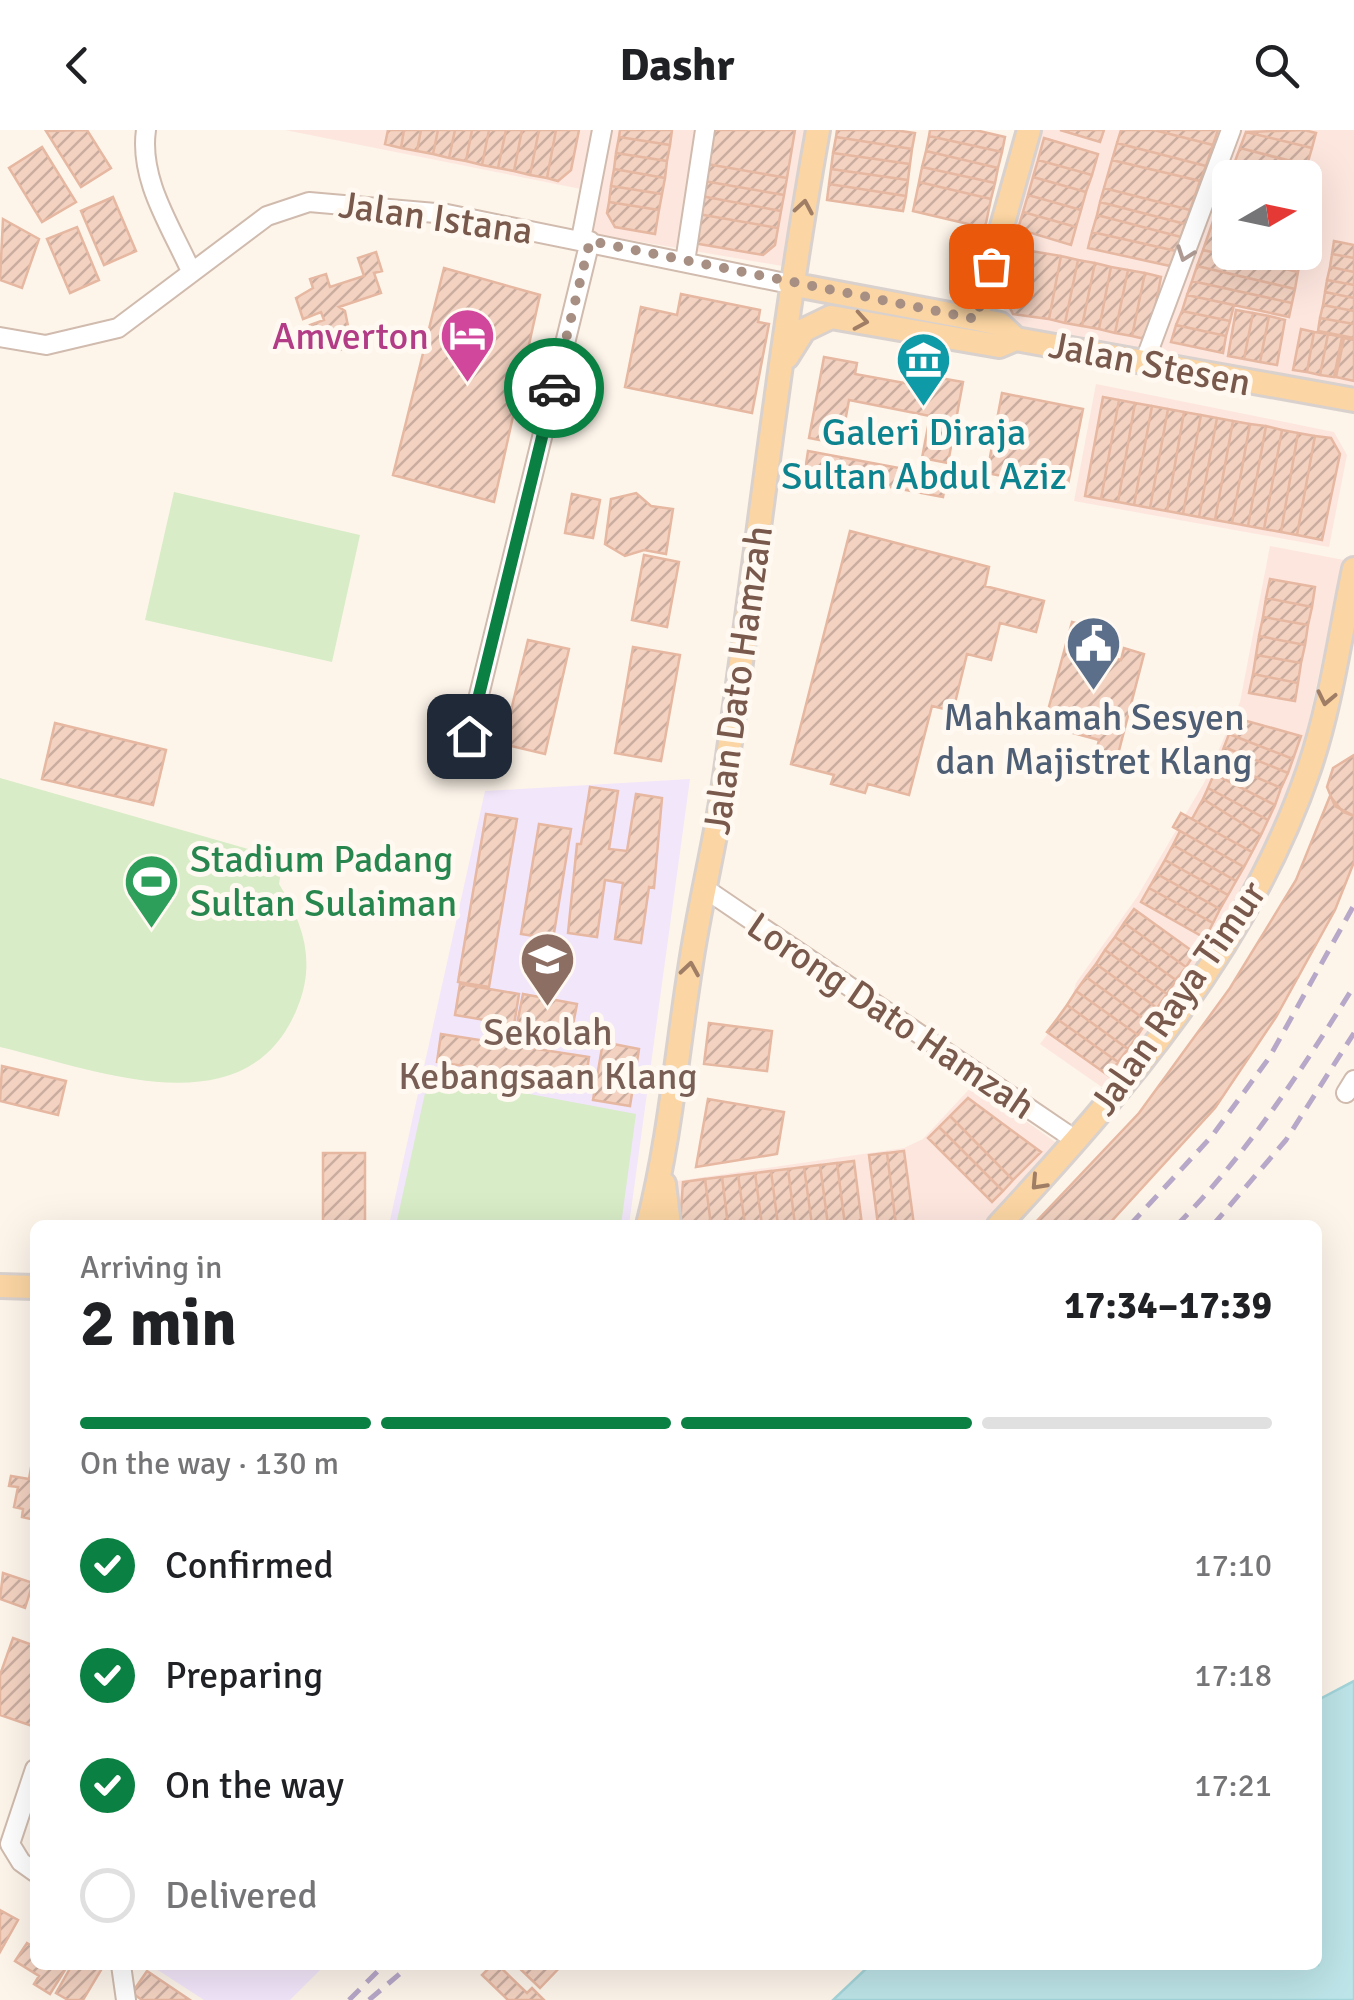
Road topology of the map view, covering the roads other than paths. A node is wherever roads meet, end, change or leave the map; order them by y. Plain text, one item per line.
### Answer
1 (146, 130) edge
2 (602, 130) edge
3 (705, 130) edge
4 (818, 130) edge
5 (1030, 130) edge
6 (1231, 130) edge
7 (585, 240) junction
8 (685, 262) junction
9 (190, 269) junction
10 (790, 284) junction
11 (976, 319) junction
12 (0, 337) edge
13 (1016, 339) junction
14 (784, 361) junction
15 (1144, 363) junction
16 (1349, 402) edge
17 (1354, 569) edge
18 (469, 736) dead end
19 (707, 890) junction
20 (1077, 1141) junction
21 (662, 1170) junction
22 (649, 1220) edge
23 (668, 1220) edge
24 (1005, 1220) edge
25 (0, 1286) edge
26 (30, 1287) edge
27 (30, 1784) edge
28 (30, 1868) edge
29 (122, 1970) edge
30 (126, 2000) edge

1 - 9 street
2 - 7 street
3 - 8 street
10 -> 4 main road, Jalan Dato Hamzah
5 - 11 main road
6 -> 15 street
7 - 8 street, Jalan Istana
7 - 9 street, Jalan Istana
7 - 18 street
8 - 10 street, Jalan Istana
9 - 12 street, Jalan Istana
10 - 11 main road, Jalan Stesen
10 - 14 main road, Jalan Dato Hamzah
11 - 13 main road, Jalan Stesen
14 -> 13 main road
13 - 15 main road, Jalan Stesen
14 - 19 main road, Jalan Dato Hamzah
15 - 16 main road, Jalan Stesen
17 -> 20 main road, Jalan Raya Timur
19 - 20 street, Lorong Dato Hamzah
21 -> 19 main road, Jalan Dato Hamzah
20 -> 24 main road, Jalan Raya Timur
21 - 22 main road
21 - 23 main road
25 - 26 main road
27 - 28 street
29 - 30 street

